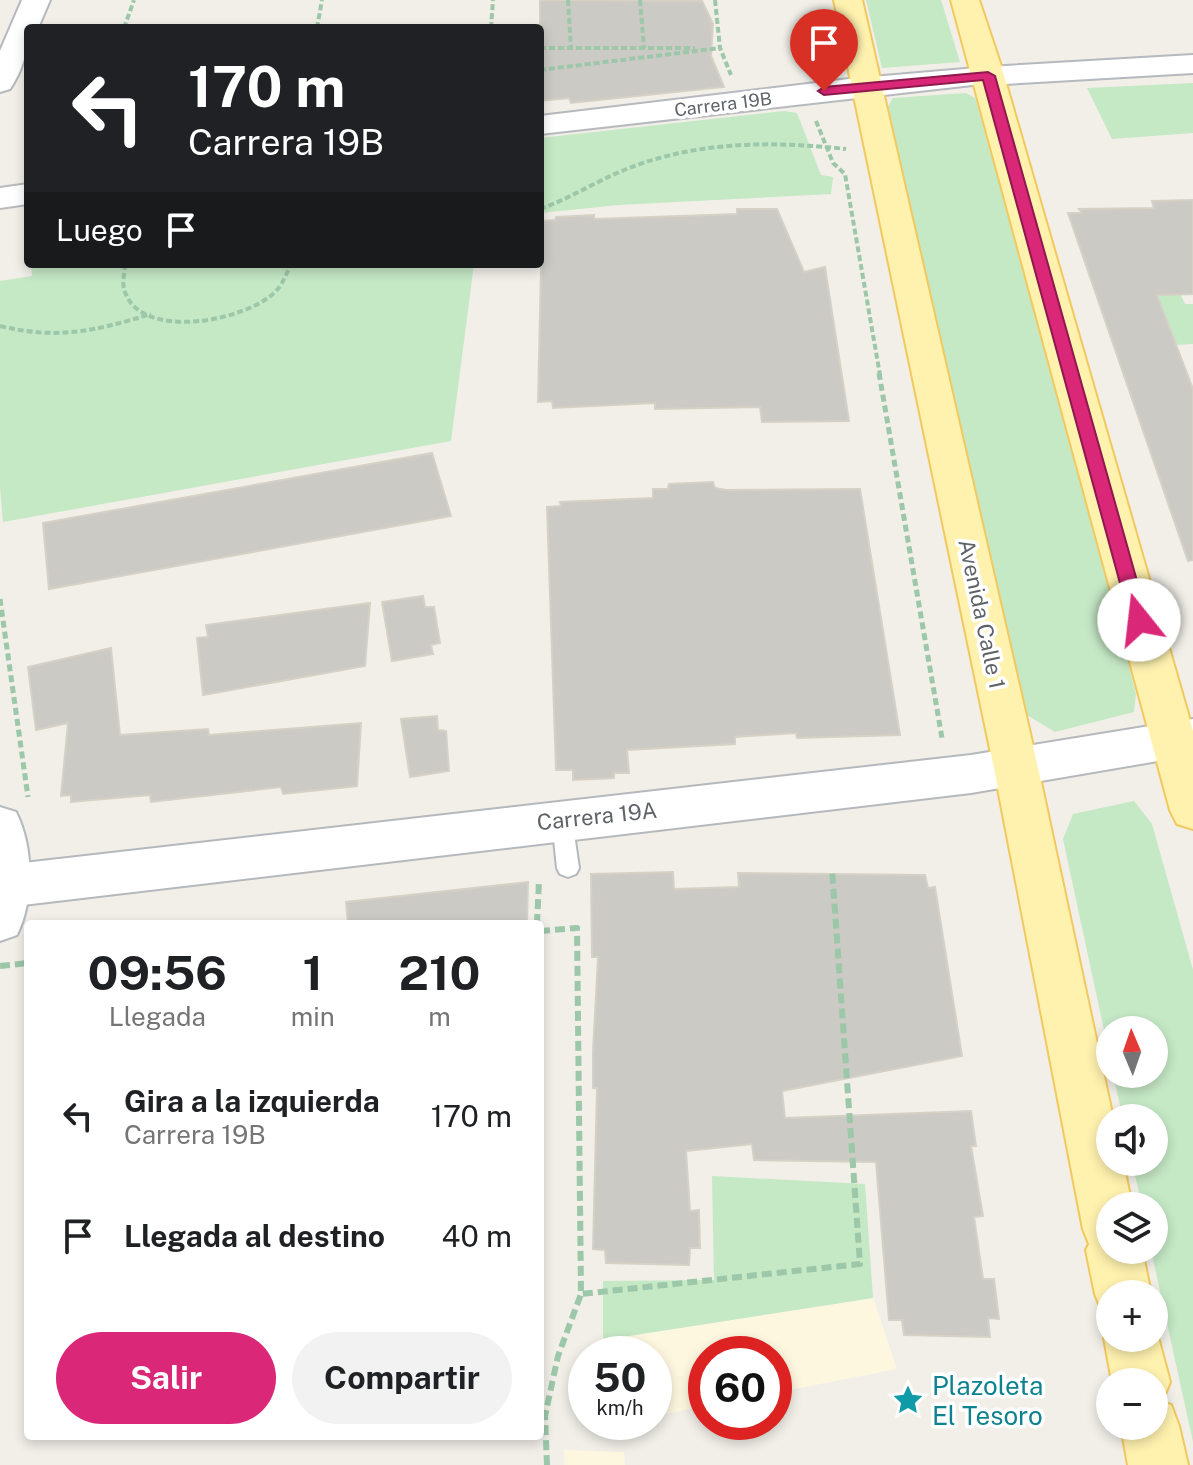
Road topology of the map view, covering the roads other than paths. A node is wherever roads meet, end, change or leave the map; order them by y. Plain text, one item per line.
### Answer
1 (36, 0) edge
2 (848, 0) edge
3 (965, 0) edge
4 (26, 24) edge
5 (24, 28) edge
6 (1193, 64) edge
7 (988, 76) junction
8 (0, 83) edge
9 (867, 86) junction
10 (544, 124) edge
11 (24, 195) edge
12 (0, 198) edge
13 (1183, 739) edge
14 (1016, 768) junction
15 (1193, 810) edge
16 (15, 819) edge
17 (562, 820) junction
18 (568, 868) dead end
19 (2, 897) edge
20 (1102, 1192) edge
21 (1153, 1440) edge
22 (1158, 1465) edge

1 - 4 street
2 - 9 main road, Avenida Calle 1
3 - 7 main road
5 - 8 street
6 - 7 street, Carrera 19B
7 - 9 street, Carrera 19B
7 - 13 main road
9 - 10 street, Carrera 19B
9 - 14 main road, Avenida Calle 1
11 - 12 street
13 - 14 street, Carrera 19A
13 - 15 main road
14 - 17 street, Carrera 19A
14 - 20 main road, Avenida Calle 1
16 - 19 street
17 - 18 lane
17 - 19 street, Carrera 19A
21 - 22 main road

